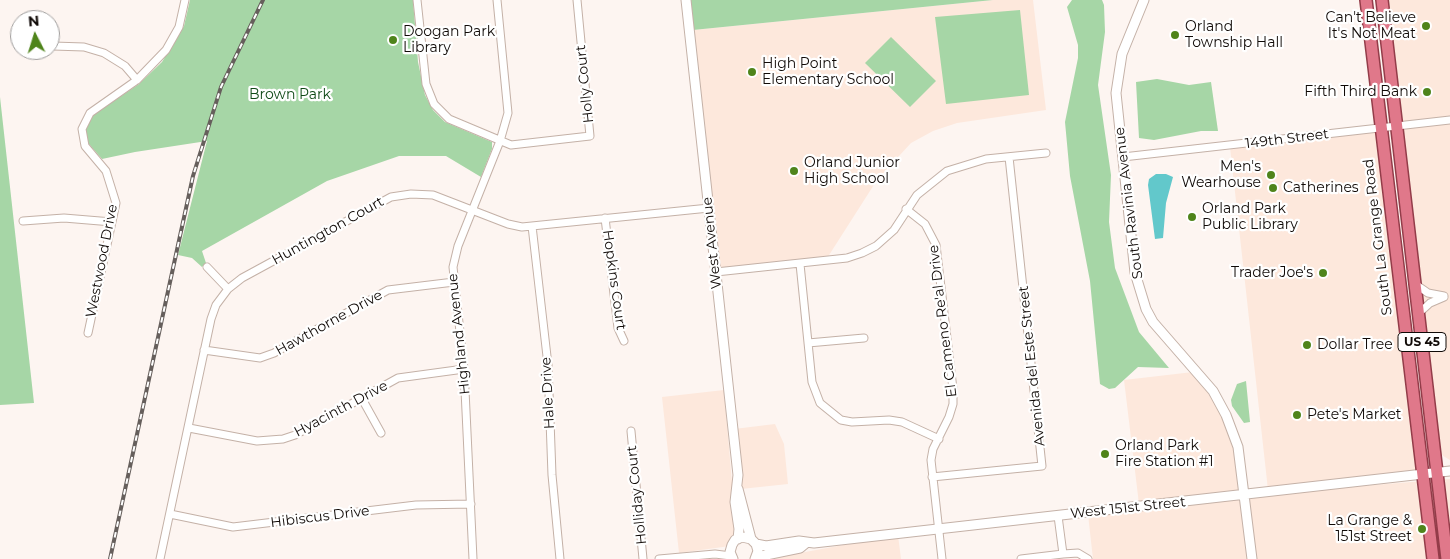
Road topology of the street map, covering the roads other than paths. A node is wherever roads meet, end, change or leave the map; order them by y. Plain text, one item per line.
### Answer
1 (185, 0) edge
2 (417, 0) edge
3 (497, 0) edge
4 (577, 0) edge
5 (686, 0) edge
6 (1144, 0) edge
7 (1366, 0) edge
8 (1382, 0) edge
9 (60, 46) edge
10 (137, 80) junction
11 (1450, 120) edge
12 (1396, 126) junction
13 (1380, 127) junction
14 (500, 141) junction
15 (1046, 153) dead end
16 (1009, 156) junction
17 (1123, 158) junction
18 (709, 208) junction
19 (906, 209) junction
20 (472, 210) junction
21 (605, 218) junction
22 (23, 220) dead end
23 (112, 222) junction
24 (532, 226) junction
25 (800, 264) junction
26 (207, 267) dead end
27 (716, 272) junction
28 (454, 282) junction
29 (1414, 284) junction
30 (228, 289) junction
31 (1418, 314) junction
32 (88, 333) dead end
33 (864, 338) dead end
34 (624, 341) dead end
35 (808, 344) junction
36 (204, 350) junction
37 (464, 369) junction
38 (361, 397) junction
39 (189, 428) junction
40 (630, 431) dead end
41 (381, 433) dead end
42 (940, 438) junction
43 (1450, 471) edge
44 (1437, 473) junction
45 (1423, 475) junction
46 (932, 477) junction
47 (737, 486) junction
48 (1245, 495) junction
49 (471, 504) junction
50 (170, 514) junction
51 (1058, 516) junction
52 (938, 529) junction
53 (753, 541) junction
54 (735, 542) junction
55 (806, 543) junction
56 (715, 554) junction
57 (1063, 554) junction
58 (732, 557) edge
59 (756, 558) edge
60 (160, 559) edge
61 (473, 559) edge
62 (560, 559) edge
63 (643, 559) edge
64 (658, 559) edge
65 (942, 559) edge
66 (1021, 559) edge
67 (1088, 559) edge
68 (1252, 559) edge
69 (1433, 559) edge
70 (1447, 559) edge

1 - 10 street, Westwood Drive
2 - 14 street
3 - 14 street, Highland Avenue
4 - 14 street, Holly Court
5 - 18 street, West Avenue
6 - 17 street, South Ravinia Avenue
7 - 13 highway, South La Grange Road / US 45
8 - 12 highway, US 45
9 - 10 street
10 - 23 street, Westwood Drive
11 - 12 street, 149th Street
12 - 13 street, 149th Street
12 - 29 highway, US 45
13 - 17 street, 149th Street
13 - 45 highway, South La Grange Road / US 45
14 - 20 street, Highland Avenue
15 - 16 street
16 - 19 street
16 - 46 street, Avenida del Este Street
17 - 48 street, South Ravinia Avenue
18 - 21 street, Huntington Court
18 - 27 street, West Avenue
19 - 25 street
19 - 42 street, El Cameno Re'al Drive
20 - 24 street, Huntington Court
20 - 28 street, Highland Avenue
20 - 30 street, Huntington Court
21 - 24 street, Huntington Court
21 - 34 street, Hopkins Court
22 - 23 street
23 - 32 street, Westwood Drive
24 - 62 street, Hale Drive
25 - 27 street
25 - 35 street
26 - 30 street
27 - 47 street, West Avenue
28 - 36 street, Hawthorne Drive
28 - 37 street, Highland Avenue
29 - 31 highway, US 45
29 - 31 street
30 - 36 street, Huntington Court
31 - 44 highway, US 45
33 - 35 street
35 - 42 street
36 - 39 street, Huntington Court
37 - 38 street, Hyacinth Drive
37 - 49 street, Highland Avenue
38 - 39 street, Hyacinth Drive
38 - 41 street
39 - 50 street, Huntington Court
40 - 63 street, Holliday Court
42 - 46 street, El Cameno Re'al Drive
43 - 44 street, West 151st Street
44 - 45 street, West 151st Street
44 - 70 highway, US 45
45 - 48 street, West 151st Street
45 - 69 highway, South La Grange Road / US 45
46 - 52 street, El Cameno Re'al Drive
47 - 53 street, West Avenue
47 - 54 street, West Avenue
48 - 51 street, West 151st Street
48 - 68 street, South Ravinia Avenue
49 - 50 street, Hibiscus Drive
49 - 61 street, Highland Avenue
50 - 60 street, Huntington Court
51 - 52 street, West 151st Street
51 - 57 street
52 - 55 street, West 151st Street
52 - 65 street, El Cameno Re'al Drive
53 - 54 street, West 151st Street
53 - 55 street, West 151st Street
53 - 59 street, West Avenue
54 - 56 street
54 - 58 street, West Avenue
55 - 59 street, West 151st Street
56 - 58 street
56 - 64 street
57 - 66 street
57 - 67 street

